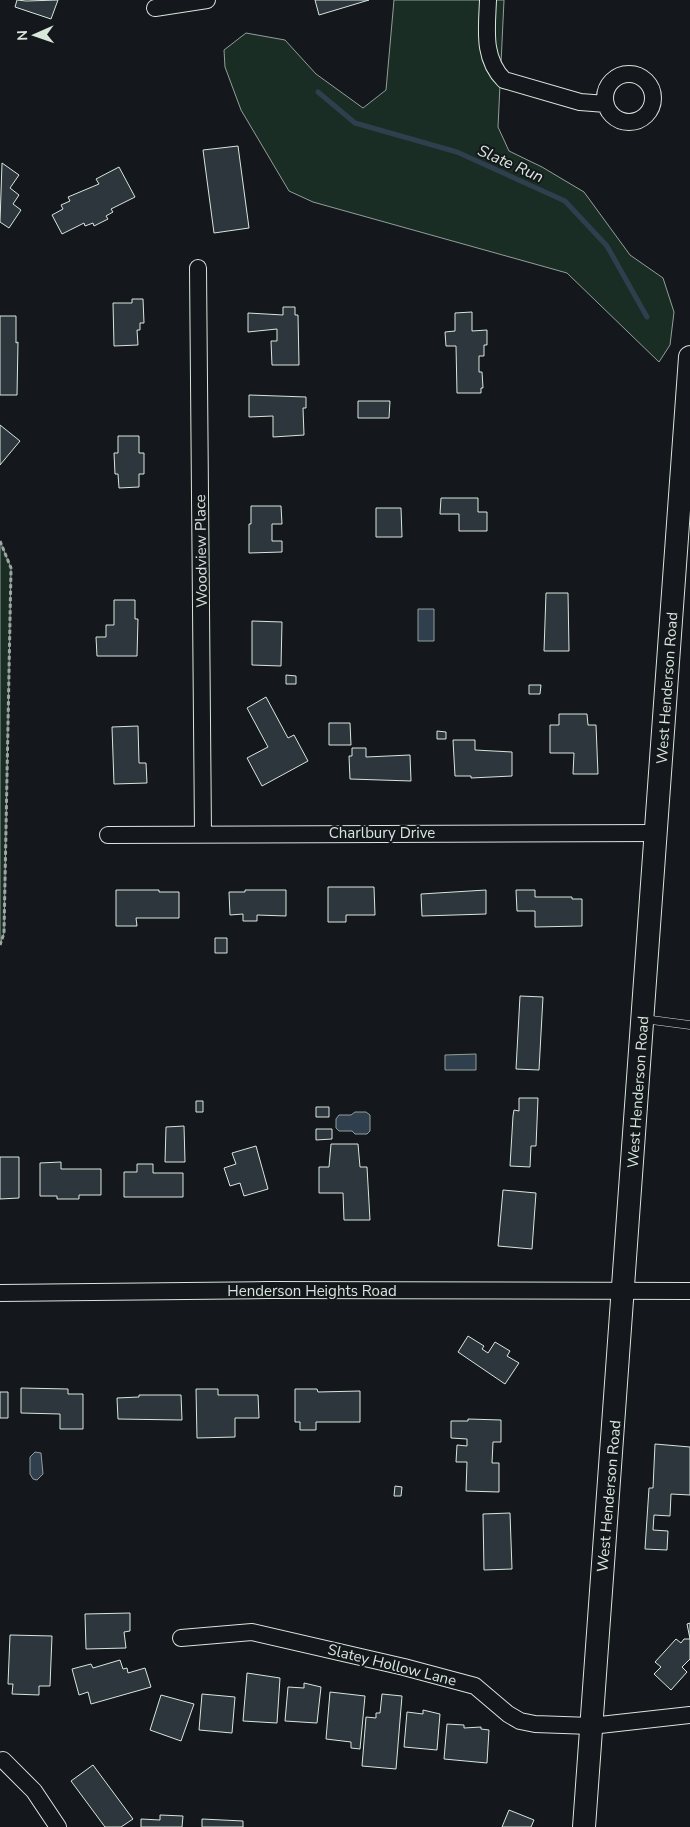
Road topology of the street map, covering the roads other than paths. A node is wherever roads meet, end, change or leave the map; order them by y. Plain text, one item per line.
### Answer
1 (207, 0) edge
2 (488, 0) edge
3 (155, 8) dead end
4 (606, 104) dead end
5 (198, 268) dead end
6 (690, 357) edge
7 (657, 833) junction
8 (203, 834) junction
9 (108, 835) dead end
10 (644, 1019) junction
11 (690, 1025) edge
12 (624, 1290) junction
13 (690, 1291) edge
14 (0, 1293) edge
15 (181, 1638) dead end
16 (690, 1714) edge
17 (591, 1726) junction
18 (3, 1760) dead end
19 (58, 1827) edge
20 (584, 1827) edge

1 - 3 street
2 - 4 street
5 - 8 street, Woodview Place
6 - 7 main road, West Henderson Road
7 - 8 street, Charlbury Drive
7 - 10 main road, West Henderson Road
8 - 9 street, Charlbury Drive
10 - 11 lane
10 - 12 main road, West Henderson Road
12 - 13 street, Henderson Heights Road
12 - 14 street, Henderson Heights Road
12 - 17 main road, West Henderson Road
15 - 17 street, Slatey Hollow Lane
16 - 17 street, Slatey Hollow Lane
17 - 20 main road, West Henderson Road
18 - 19 street

